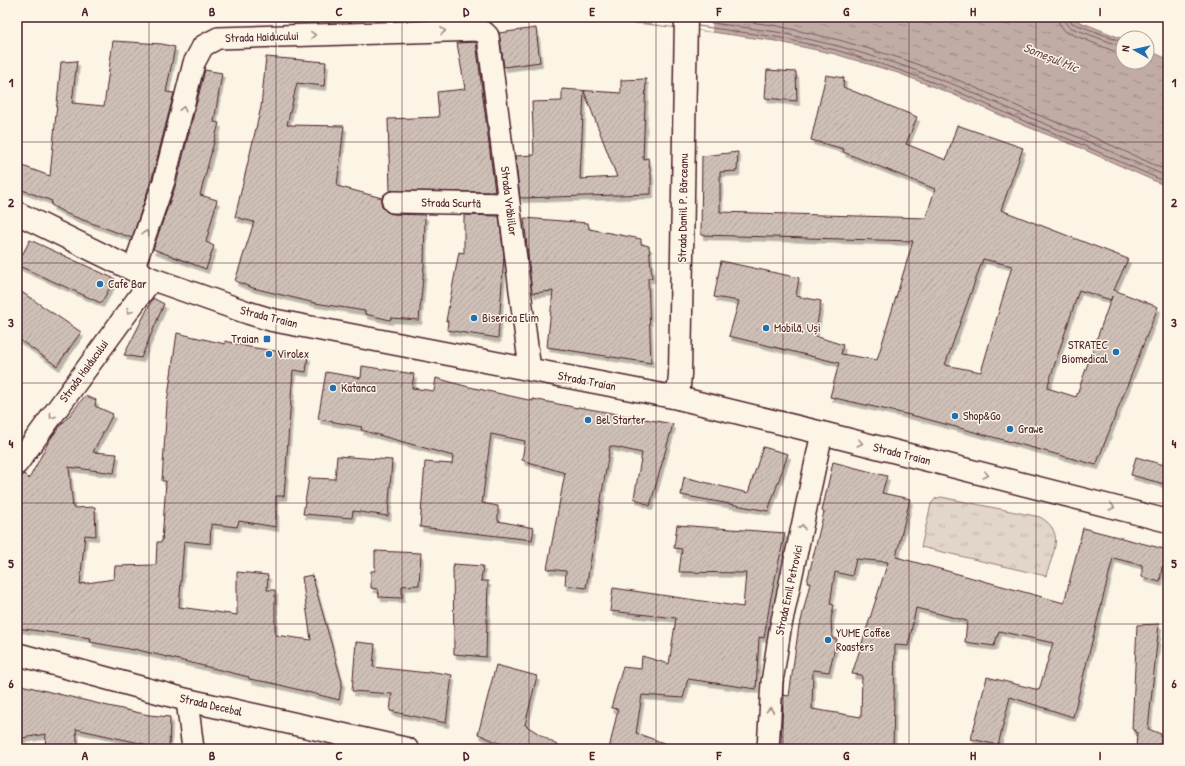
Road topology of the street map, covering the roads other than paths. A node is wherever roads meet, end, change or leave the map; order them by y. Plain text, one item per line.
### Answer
1 (686, 23) edge
2 (485, 33) joint
3 (393, 202) dead end
4 (509, 204) junction
5 (17, 213) edge
6 (143, 275) junction
7 (530, 370) junction
8 (678, 398) junction
9 (822, 433) junction
10 (17, 464) edge
11 (1168, 521) edge
12 (17, 654) edge
13 (186, 700) junction
14 (193, 749) edge
15 (407, 749) edge
16 (768, 749) edge

1 - 8 main road, Strada Daniil P. Bărceanu
2 - 4 street, Strada Vrăbiilor
6 -> 2 street, Strada Haiducului
3 - 4 street, Strada Scurtă
4 - 7 street, Strada Vrăbiilor
5 - 6 main road, Strada Traian
6 - 7 main road, Strada Traian
6 -> 10 street, Strada Haiducului
7 - 8 main road, Strada Traian
8 - 9 main road, Strada Traian
9 -> 11 main road, Strada Traian
16 -> 9 street, Strada Emil Petrovici
12 - 13 main road, Strada Decebal
13 - 14 street
13 - 15 main road, Strada Decebal

